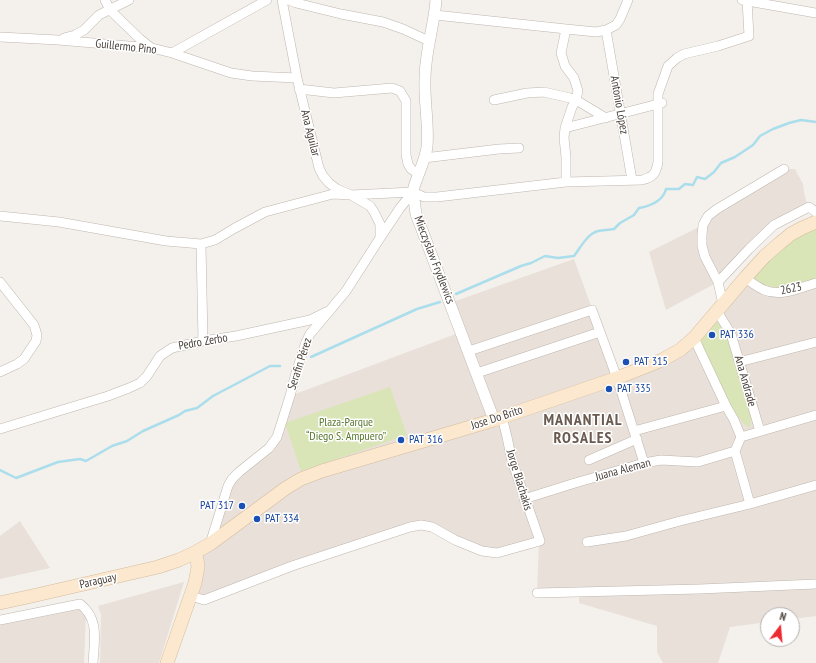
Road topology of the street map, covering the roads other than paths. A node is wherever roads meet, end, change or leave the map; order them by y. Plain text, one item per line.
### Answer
1 (105, 0) edge
2 (129, 0) edge
3 (267, 0) edge
4 (282, 0) edge
5 (289, 0) edge
6 (436, 0) edge
7 (628, 0) edge
8 (745, 0) edge
9 (110, 10) junction
10 (816, 12) edge
11 (435, 15) junction
12 (566, 30) junction
13 (606, 30) junction
14 (0, 37) edge
15 (58, 40) junction
16 (429, 41) junction
17 (152, 48) junction
18 (172, 53) junction
19 (296, 78) junction
20 (299, 89) junction
21 (494, 100) dead end
22 (576, 100) junction
23 (660, 104) junction
24 (620, 114) junction
25 (606, 118) junction
26 (565, 128) junction
27 (519, 148) dead end
28 (424, 158) junction
29 (784, 169) dead end
30 (418, 174) junction
31 (632, 180) junction
32 (566, 182) junction
33 (413, 192) junction
34 (351, 195) junction
35 (816, 212) edge
36 (0, 216) edge
37 (816, 222) edge
38 (380, 238) junction
39 (201, 244) junction
40 (745, 278) junction
41 (0, 282) edge
42 (718, 282) junction
43 (816, 283) edge
44 (720, 307) junction
45 (330, 310) junction
46 (600, 332) junction
47 (694, 338) junction
48 (203, 341) junction
49 (816, 342) edge
50 (469, 351) junction
51 (739, 362) junction
52 (0, 372) edge
53 (477, 373) junction
54 (617, 378) junction
55 (726, 406) junction
56 (816, 414) edge
57 (498, 418) junction
58 (0, 429) edge
59 (760, 431) junction
60 (636, 435) junction
61 (741, 437) junction
62 (735, 451) junction
63 (589, 460) dead end
64 (644, 463) junction
65 (816, 485) edge
66 (524, 499) junction
67 (750, 504) junction
68 (587, 542) dead end
69 (210, 544) junction
70 (194, 553) junction
71 (816, 584) edge
72 (537, 593) dead end
73 (191, 596) junction
74 (0, 603) edge
75 (0, 620) edge
76 (93, 663) edge
77 (167, 663) edge

1 - 9 street
2 - 9 street
3 - 18 street
4 - 19 street, Ana Aguilar
5 - 16 street
6 - 11 street, Mieczyslaw Frydlewics
7 - 13 street
8 - 10 street
8 - 23 street
9 - 15 street
9 - 17 street
11 - 12 street
11 - 16 street, Mieczyslaw Frydlewics
12 - 13 street
12 - 22 street
13 - 24 street, Antonio López
14 - 15 street, Guillermo Pino
15 - 17 street, Guillermo Pino
16 - 28 street, Mieczyslaw Frydlewics
17 - 18 street, Guillermo Pino
18 - 19 street, Guillermo Pino
19 - 20 street, Ana Aguilar
20 - 30 street
20 - 34 street, Ana Aguilar
21 - 22 street
22 - 25 street
22 - 26 street
23 - 24 street
23 - 31 street
24 - 25 street
24 - 31 street, Antonio López
25 - 26 street
26 - 32 street
27 - 28 street
28 - 30 street, Mieczyslaw Frydlewics
29 - 42 street, Ana Andrade
30 - 33 street, Mieczyslaw Frydlewics
31 - 32 street
32 - 33 street
33 - 34 street
33 - 38 street, Serafin Pérez
33 - 50 street, Mieczyslaw Frydlewics
34 - 38 street, Ana Aguilar
34 - 39 street
35 - 42 street
36 - 39 street
37 - 40 main road, Jose Do Brito
38 - 45 street, Serafin Pérez
39 - 48 street
40 - 43 street, 2623
40 - 44 main road, Jose Do Brito
41 - 52 street
42 - 44 street, Ana Andrade
44 - 47 main road, Jose Do Brito
44 - 51 street, Ana Andrade
45 - 48 street, Pedro Zerbo
45 - 69 street, Serafin Pérez
46 - 50 street
46 - 53 street
46 - 54 street
47 - 54 main road, Jose Do Brito
47 - 55 street
48 - 58 street, Pedro Zerbo
49 - 51 street
50 - 53 street, Mieczyslaw Frydlewics
51 - 59 street, Ana Andrade
53 - 57 street, Mieczyslaw Frydlewics
54 - 57 main road, Jose Do Brito
54 - 60 street
55 - 60 street
55 - 61 street
56 - 59 street
57 - 66 street, Jorge Blachakis
57 - 69 main road, Jose Do Brito
59 - 61 street
60 - 63 street
60 - 64 street
61 - 62 street
62 - 64 street, Juana Aleman
62 - 67 street
64 - 66 street, Juana Aleman
65 - 67 street
66 - 73 street, Jorge Blachakis
67 - 68 street
69 - 70 main road, Jose Do Brito
70 - 73 main road
70 - 74 main road, Paraguay
71 - 72 street
73 - 77 main road
75 - 76 street

